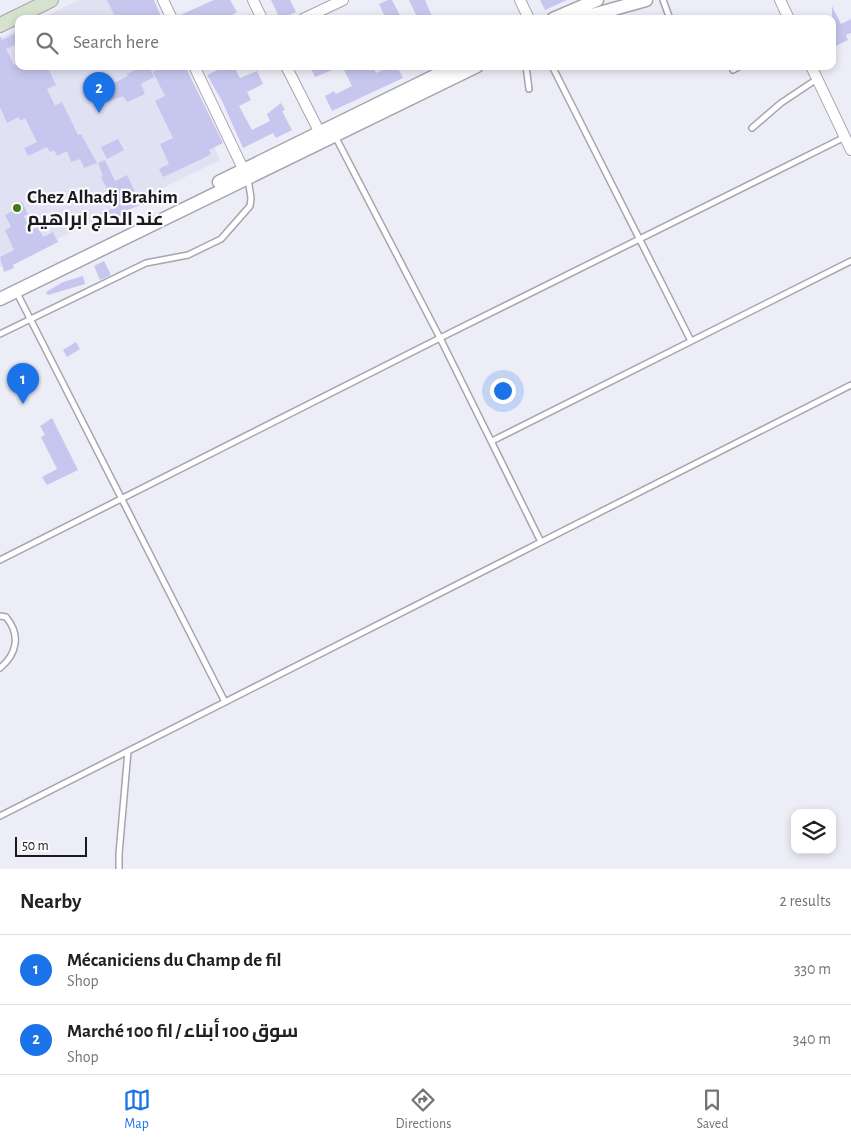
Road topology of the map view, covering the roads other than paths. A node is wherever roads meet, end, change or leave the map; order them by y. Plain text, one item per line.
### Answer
1 (35, 0) edge
2 (51, 0) edge
3 (163, 0) edge
4 (253, 0) edge
5 (343, 0) edge
6 (520, 0) edge
7 (646, 0) edge
8 (663, 0) edge
9 (780, 0) edge
10 (599, 10) edge
11 (20, 15) edge
12 (170, 15) edge
13 (260, 15) edge
14 (311, 15) edge
15 (527, 15) edge
16 (573, 15) edge
17 (587, 15) edge
18 (669, 15) edge
19 (787, 15) edge
20 (0, 18) edge
21 (15, 18) edge
22 (0, 25) edge
23 (196, 70) edge
24 (288, 70) edge
25 (447, 70) edge
26 (469, 70) edge
27 (527, 70) edge
28 (554, 70) edge
29 (813, 70) edge
30 (817, 80) junction
31 (529, 89) dead end
32 (752, 128) dead end
33 (320, 133) junction
34 (335, 136) junction
35 (845, 137) junction
36 (851, 150) edge
37 (246, 174) junction
38 (638, 241) junction
39 (851, 261) edge
40 (0, 291) edge
41 (16, 291) junction
42 (0, 299) edge
43 (30, 319) junction
44 (0, 334) edge
45 (440, 338) junction
46 (691, 342) junction
47 (851, 386) edge
48 (492, 441) junction
49 (123, 498) junction
50 (541, 542) junction
51 (0, 560) edge
52 (0, 616) edge
53 (0, 668) edge
54 (225, 702) junction
55 (128, 751) junction
56 (0, 816) edge
57 (119, 869) edge

1 - 20 main road
2 - 11 main road
3 - 12 street
4 - 13 street
5 - 14 street
6 - 15 street
7 - 10 street
8 - 18 lane
9 - 19 street
10 - 16 street
10 - 17 street
21 - 22 main road
23 - 37 street
24 - 33 street
25 - 33 street
26 - 34 street
27 - 31 lane
28 - 38 lane
29 - 30 street
30 - 32 lane
30 - 35 street
33 - 37 street
34 - 37 street
34 - 45 lane
35 - 36 street
35 - 38 lane
37 - 40 street
37 - 41 street
37 - 43 lane
38 - 45 lane
38 - 46 lane
39 - 46 lane
41 - 42 street
41 - 43 lane
43 - 44 lane
43 - 49 lane
45 - 48 lane
45 - 49 lane
46 - 48 lane
47 - 50 lane
48 - 50 lane
49 - 51 lane
49 - 54 lane
50 - 54 lane
52 - 53 lane
54 - 55 lane
55 - 56 lane
55 - 57 lane

